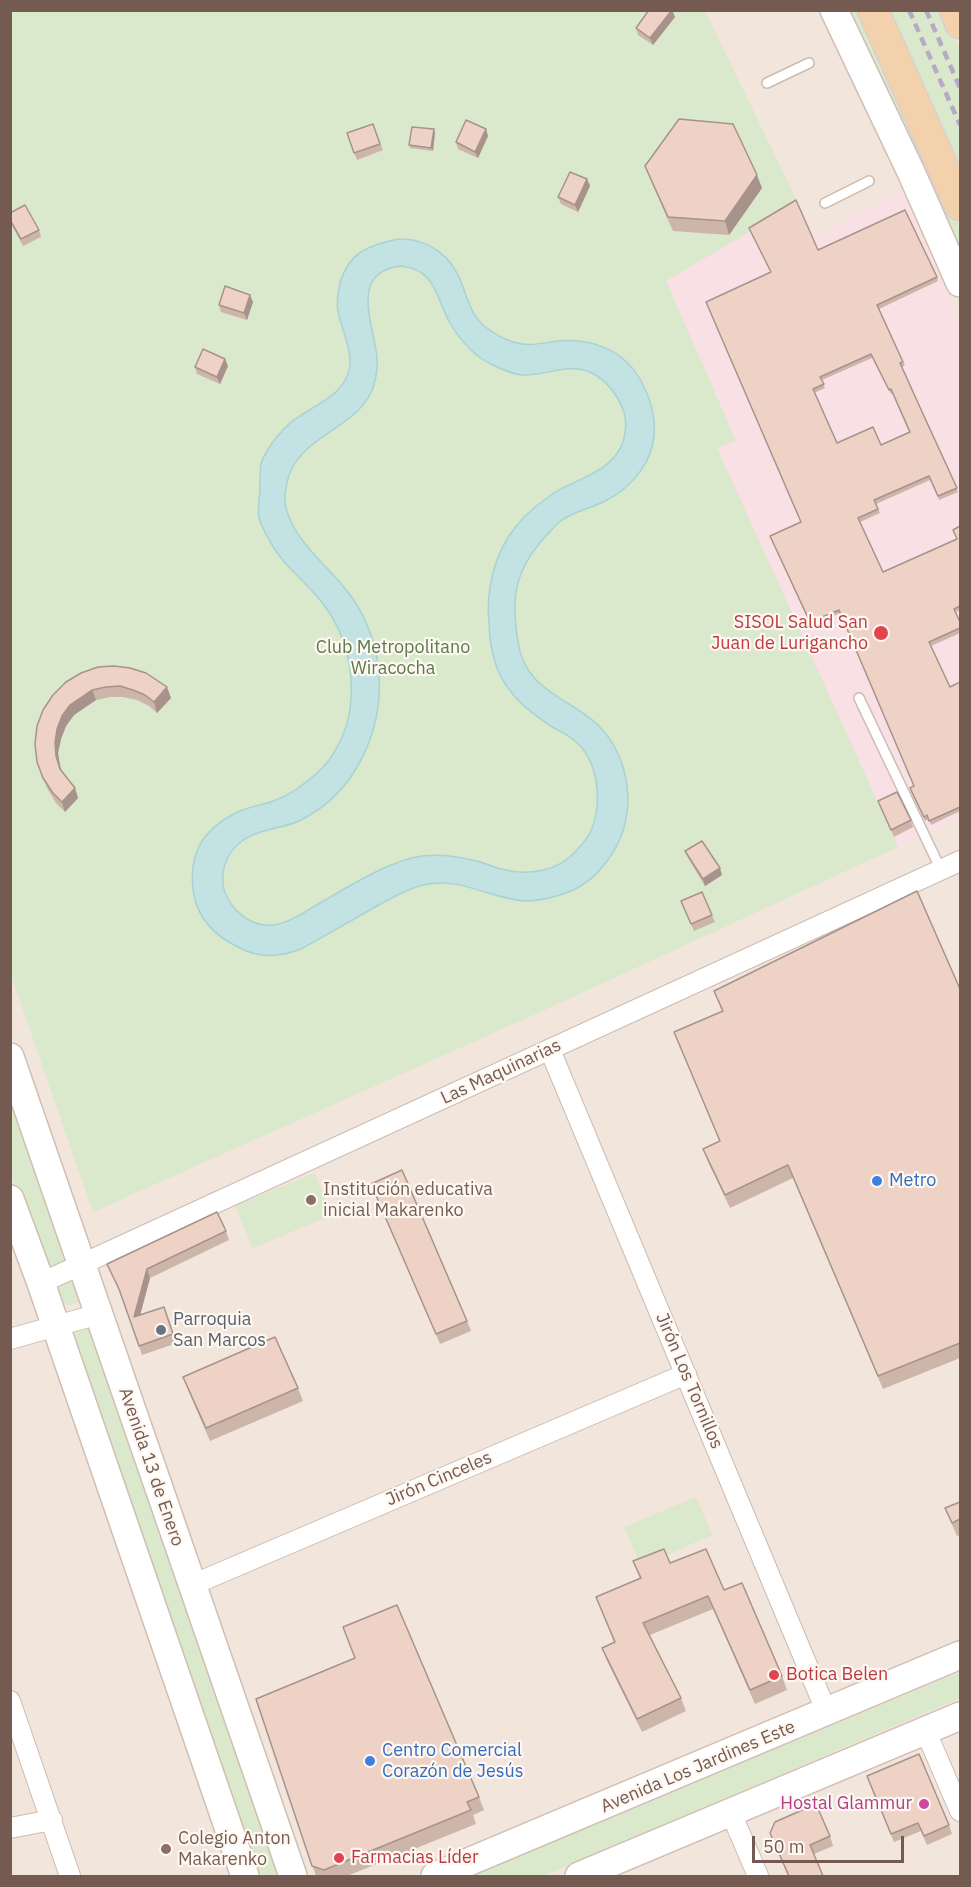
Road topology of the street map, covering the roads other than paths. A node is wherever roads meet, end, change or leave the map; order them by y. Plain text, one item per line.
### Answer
1 (834, 10) edge
2 (873, 10) edge
3 (955, 10) edge
4 (960, 23) edge
5 (809, 63) dead end
6 (767, 82) dead end
7 (869, 181) dead end
8 (825, 203) dead end
9 (960, 205) edge
10 (960, 283) edge
11 (859, 698) dead end
12 (960, 861) edge
13 (941, 870) junction
14 (549, 1050) junction
15 (10, 1057) edge
16 (10, 1198) edge
17 (82, 1264) junction
18 (41, 1283) junction
19 (99, 1314) junction
20 (55, 1327) junction
21 (10, 1339) edge
22 (686, 1374) junction
23 (192, 1585) junction
24 (960, 1655) edge
25 (10, 1701) edge
26 (827, 1713) junction
27 (960, 1716) edge
28 (926, 1732) junction
29 (960, 1811) edge
30 (731, 1813) junction
31 (52, 1820) junction
32 (10, 1828) edge
33 (70, 1876) edge
34 (245, 1876) edge
35 (294, 1876) edge
36 (435, 1876) edge
37 (579, 1876) edge
38 (758, 1876) edge

1 - 10 main road
2 - 9 main road
3 - 4 main road
5 - 6 lane
7 - 8 lane
11 - 13 lane
12 - 13 street, Las Maquinarias
13 - 14 street, Las Maquinarias
14 - 17 street, Las Maquinarias
14 - 22 street, Jirón Los Tornillos
15 - 17 main road, Avenida 13 de Enero
16 - 18 main road
17 - 18 street, Las Maquinarias
17 - 19 main road, Avenida 13 de Enero
18 - 20 main road
19 - 20 street
19 - 23 main road, Avenida 13 de Enero
20 - 21 street
20 - 34 main road
22 - 23 street, Jirón Cinceles
22 - 26 street, Jirón Los Tornillos
23 - 35 main road, Avenida 13 de Enero
24 - 26 main road, Avenida Los Jardines Este
25 - 31 street
26 - 36 main road, Avenida Los Jardines Este
27 - 28 main road
28 - 29 street
28 - 30 main road
30 - 37 main road
30 - 38 street
31 - 32 street
31 - 33 street

